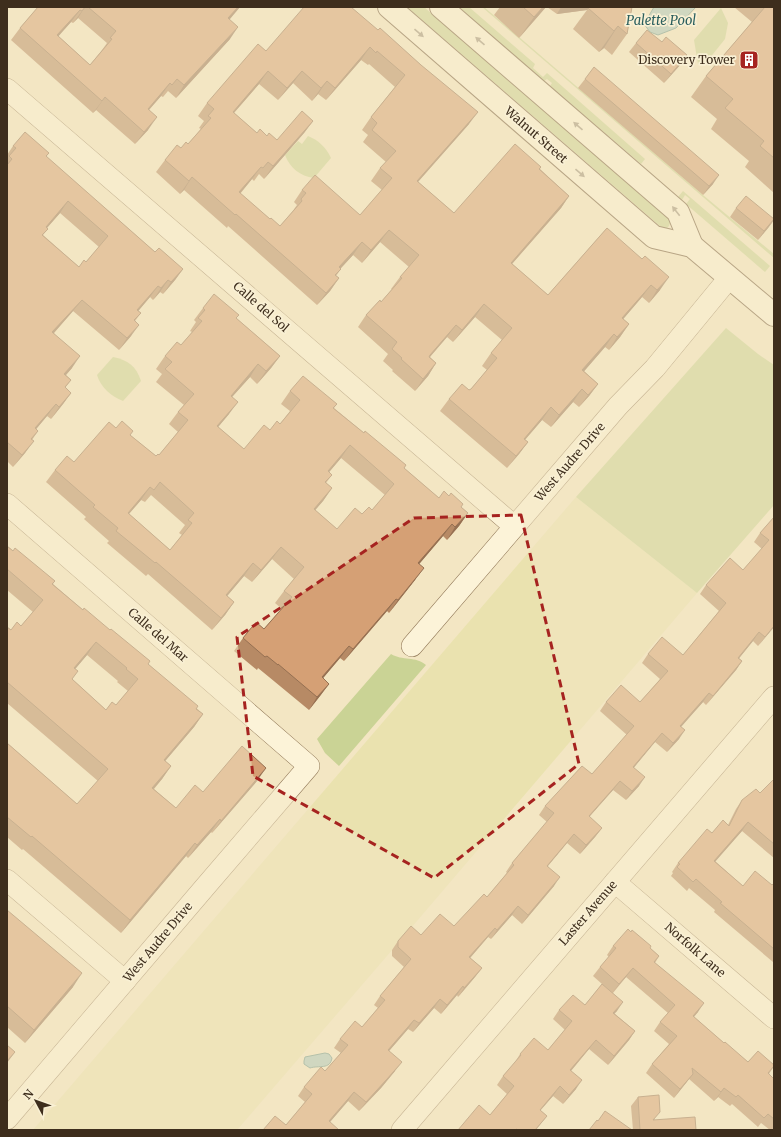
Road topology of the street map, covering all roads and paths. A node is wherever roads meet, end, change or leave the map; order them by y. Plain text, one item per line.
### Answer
1 (389, 7) edge
2 (441, 7) edge
3 (7, 89) edge
4 (692, 246) junction
5 (729, 278) junction
6 (774, 315) edge
7 (7, 504) edge
8 (514, 526) junction
9 (412, 646) dead end
10 (774, 697) edge
11 (310, 766) joint
12 (7, 880) edge
13 (615, 882) junction
14 (125, 981) junction
15 (774, 1018) edge
16 (7, 1119) edge
17 (402, 1130) edge

1 -> 4 street, Walnut Street
4 -> 2 street, Walnut Street
3 - 8 street, Calle del Sol
4 - 5 street, Walnut Street
5 - 6 street, Walnut Street
5 - 8 street, West Audre Drive
7 - 11 street, Calle del Mar
8 - 9 street, West Audre Drive
10 - 13 street, Laster Avenue
11 - 14 street, West Audre Drive
12 - 14 street
13 - 15 street, Norfolk Lane
13 - 17 street, Laster Avenue
14 - 16 street, West Audre Drive

